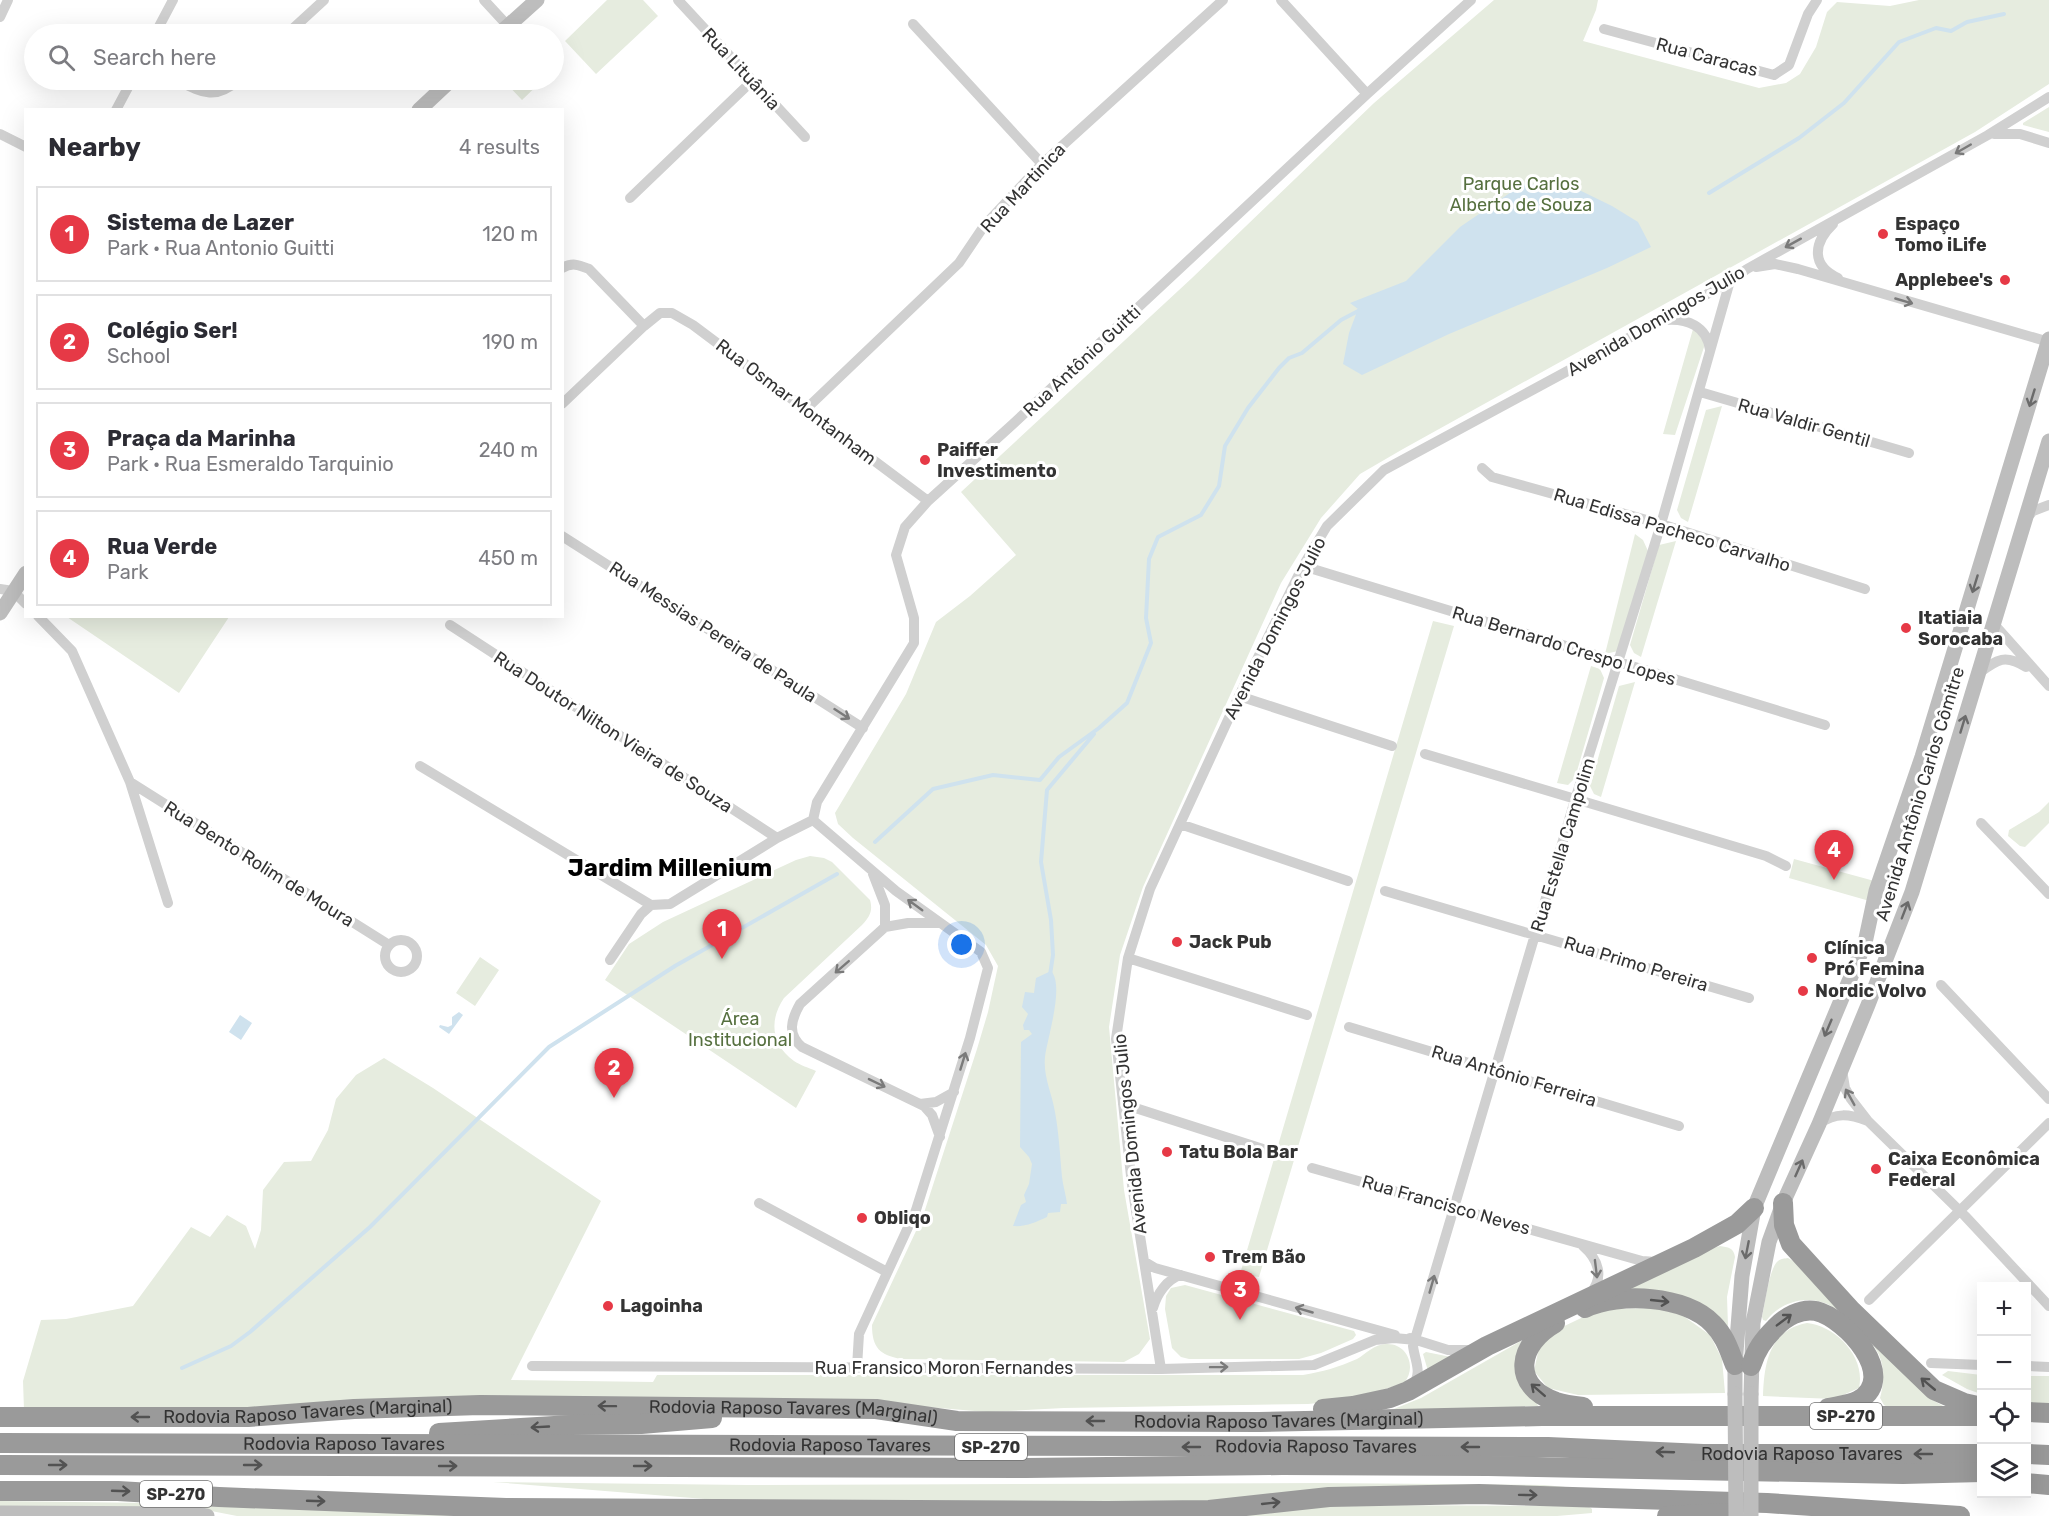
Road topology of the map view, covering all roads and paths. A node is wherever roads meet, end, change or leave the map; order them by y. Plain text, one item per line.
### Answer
1 (9, 0) edge
2 (173, 0) edge
3 (324, 0) edge
4 (484, 0) edge
5 (537, 0) edge
6 (678, 0) edge
7 (1223, 0) edge
8 (1281, 0) edge
9 (1471, 0) edge
10 (1808, 0) edge
11 (1816, 0) edge
12 (1808, 14) junction
13 (0, 16) edge
14 (160, 24) edge
15 (298, 24) edge
16 (500, 24) edge
17 (511, 24) edge
18 (913, 24) dead end
19 (1604, 29) dead end
20 (752, 81) junction
21 (127, 90) edge
22 (197, 90) edge
23 (222, 90) edge
24 (440, 90) edge
25 (1367, 94) junction
26 (2049, 97) edge
27 (117, 108) edge
28 (421, 108) edge
29 (0, 134) edge
30 (1988, 135) junction
31 (805, 137) dead end
32 (2049, 142) edge
33 (24, 146) edge
34 (1042, 164) junction
35 (630, 198) dead end
36 (1842, 216) junction
37 (564, 267) edge
38 (1747, 269) junction
39 (1730, 281) junction
40 (1865, 290) junction
41 (1662, 320) junction
42 (644, 326) junction
43 (2049, 341) edge
44 (1710, 350) junction
45 (1700, 392) junction
46 (564, 402) edge
47 (805, 410) junction
48 (2049, 441) edge
49 (1909, 453) dead end
50 (2042, 465) junction
51 (1482, 468) dead end
52 (2049, 480) edge
53 (928, 501) junction
54 (2047, 504) edge
55 (2024, 520) junction
56 (1661, 524) junction
57 (564, 537) edge
58 (1303, 566) junction
59 (24, 575) edge
60 (1865, 589) dead end
61 (7, 590) edge
62 (24, 603) edge
63 (0, 613) edge
64 (40, 618) edge
65 (1993, 623) junction
66 (450, 625) dead end
67 (1619, 662) junction
68 (2037, 673) junction
69 (1978, 674) junction
70 (2049, 686) edge
71 (1239, 696) junction
72 (1825, 725) dead end
73 (863, 728) junction
74 (1392, 746) dead end
75 (1425, 754) dead end
76 (420, 766) dead end
77 (130, 782) junction
78 (1575, 800) junction
79 (813, 820) junction
80 (1981, 823) dead end
81 (1180, 824) junction
82 (777, 838) junction
83 (1786, 866) dead end
84 (872, 871) junction
85 (1348, 881) dead end
86 (1385, 891) dead end
87 (2049, 894) edge
88 (168, 903) dead end
89 (651, 905) junction
90 (941, 923) junction
91 (885, 927) junction
92 (1535, 934) junction
93 (389, 945) dead end
94 (1128, 958) junction
95 (610, 960) dead end
96 (1941, 985) dead end
97 (1749, 998) dead end
98 (1307, 1015) dead end
99 (1349, 1027) dead end
100 (1842, 1068) junction
101 (1495, 1069) junction
102 (954, 1092) junction
103 (2049, 1099) edge
104 (920, 1104) junction
105 (1123, 1104) junction
106 (1868, 1121) junction
107 (2049, 1123) edge
108 (1819, 1124) junction
109 (1679, 1126) dead end
110 (940, 1137) junction
111 (1263, 1149) dead end
112 (1312, 1168) dead end
113 (759, 1203) dead end
114 (1783, 1203) junction
115 (1455, 1207) junction
116 (1754, 1208) junction
117 (1959, 1210) junction
118 (1580, 1244) junction
119 (1145, 1262) junction
120 (1662, 1262) junction
121 (887, 1272) junction
122 (1181, 1275) junction
123 (1587, 1297) junction
124 (1869, 1300) dead end
125 (2049, 1306) edge
126 (1152, 1311) junction
127 (1360, 1326) junction
128 (1416, 1340) junction
129 (1487, 1346) junction
130 (1353, 1350) junction
131 (1931, 1363) dead end
132 (1977, 1365) edge
133 (532, 1366) dead end
134 (1743, 1366) junction
135 (2031, 1366) edge
136 (857, 1367) junction
137 (2049, 1367) edge
138 (1161, 1369) junction
139 (1408, 1391) junction
140 (1977, 1406) edge
141 (786, 1408) junction
142 (2031, 1414) edge
143 (2049, 1414) edge
144 (1977, 1416) edge
145 (0, 1417) edge
146 (1676, 1417) junction
147 (1711, 1417) junction
148 (1127, 1420) junction
149 (0, 1443) edge
150 (176, 1444) junction
151 (1977, 1454) edge
152 (2031, 1455) edge
153 (2049, 1455) edge
154 (0, 1465) edge
155 (1977, 1472) edge
156 (2031, 1472) edge
157 (2049, 1472) edge
158 (1904, 1474) junction
159 (1977, 1480) edge
160 (2031, 1484) edge
161 (2049, 1485) edge
162 (0, 1491) edge
163 (1832, 1507) junction
164 (752, 1509) junction
165 (0, 1513) edge
166 (207, 1516) edge
167 (810, 1516) edge
168 (1667, 1516) edge
169 (1736, 1516) edge
170 (1751, 1516) edge
171 (1960, 1516) edge

1 - 13 street
2 - 14 street
3 - 15 street
4 - 16 street
5 - 17 main road
6 - 20 street, Rua Lituânia
7 - 34 street, Rua Martinica
8 - 25 street
9 - 25 street, Rua Antônio Guitti
10 - 12 street, Rua Caracas
11 - 12 street, Rua Caracas
12 - 19 street, Rua Caracas
18 - 34 street
20 - 31 street, Rua Lituânia
20 - 35 street
21 - 27 street
22 - 23 street
24 - 28 main road
25 - 53 street, Rua Antônio Guitti
26 - 30 street, Avenida Domingos Julio
29 - 33 street
30 - 32 street
30 -> 36 street, Avenida Domingos Julio
34 - 47 street, Rua Martinica
36 -> 38 street, Avenida Domingos Julio
36 - 40 street
37 - 42 street
38 - 39 street, Avenida Domingos Julio
38 - 40 street
39 - 41 street, Avenida Domingos Julio
39 - 44 street, Rua Estella Campolim
40 -> 43 street
41 - 44 street
41 - 58 street, Avenida Domingos Julio
42 - 46 street
42 - 47 street, Rua Osmar Montanham
43 -> 116 main road, Avenida Antônio Carlos Cômitre
44 - 45 street, Rua Estella Campolim
45 - 49 street, Rua Valdir Gentil
45 - 56 street, Rua Estella Campolim
47 - 53 street, Rua Osmar Montanham
48 - 50 main road, Avenida Antônio Carlos Cômitre
50 - 52 street
50 - 55 main road, Avenida Antônio Carlos Cômitre
51 - 56 street, Rua Edissa Pacheco Carvalho
53 - 73 street, Rua Antônio Guitti
54 - 55 street
55 - 65 main road, Avenida Antônio Carlos Cômitre
56 - 60 street, Rua Edissa Pacheco Carvalho
56 - 67 street, Rua Estella Campolim
57 -> 73 street, Rua Messias Pereira de Paula
58 - 67 street, Rua Bernardo Crespo Lopes
58 - 71 street, Avenida Domingos Julio
59 - 61 main road
61 - 62 street
61 - 63 main road
64 - 77 street
65 - 68 street
65 - 69 main road, Avenida Antônio Carlos Cômitre
66 - 82 street, Rua Doutor Nilton Vieira de Souza
67 - 72 street, Rua Bernardo Crespo Lopes
67 - 78 street, Rua Estella Campolim
68 - 69 street
68 - 70 street
100 -> 69 main road, Avenida Antônio Carlos Cômitre
71 - 74 street
71 - 81 street, Avenida Domingos Julio
73 - 79 street, Rua Antônio Guitti
75 - 78 street
76 - 89 street
77 - 88 street
77 - 93 street, Rua Bento Rolim de Moura
78 - 83 street
78 - 92 street, Rua Estella Campolim
79 - 82 street
79 - 84 street
80 - 87 street
81 - 85 street
81 - 94 street, Avenida Domingos Julio
82 - 89 street
90 -> 84 street
84 - 91 street
86 - 92 street, Rua Primo Pereira
89 - 95 street
90 - 91 street
102 -> 90 street
91 -> 104 street
92 - 97 street, Rua Primo Pereira
92 - 101 street, Rua Estella Campolim
94 - 98 street
94 - 105 street, Avenida Domingos Julio
96 - 103 street
99 - 101 street, Rua Antônio Ferreira
106 -> 100 street
100 - 108 main road, Avenida Antônio Carlos Cômitre
101 - 109 street, Rua Antônio Ferreira
101 - 115 street, Rua Estella Campolim
102 - 104 street
102 - 110 street
104 - 110 street
105 - 111 street
105 - 119 street, Avenida Domingos Julio
106 - 108 street
106 - 117 street
107 - 117 street
114 -> 108 main road, Avenida Antônio Carlos Cômitre
110 - 121 street
112 - 115 street, Rua Francisco Neves
113 - 121 street
114 - 134 main road, Avenida Antônio Carlos Cômitre
140 -> 114 highway
115 - 118 street, Rua Francisco Neves
128 -> 115 street, Rua Estella Campolim
116 - 120 highway
116 -> 134 main road, Avenida Antônio Carlos Cômitre
117 - 124 street
117 - 125 street
118 - 120 street, Rua Francisco Neves
118 -> 123 street
119 - 122 street
119 - 126 street, Avenida Domingos Julio
120 - 123 highway
121 - 136 street
122 - 126 street
127 -> 122 street
123 - 129 highway
126 - 138 street, Avenida Domingos Julio
127 - 128 street
127 - 130 street
128 - 129 street
128 - 130 street, Rua Fransico Moron Fernandes
128 - 139 street
129 - 139 highway
138 -> 130 street, Rua Fransico Moron Fernandes
131 - 132 street
133 - 136 street, Rua Fransico Moron Fernandes
146 -> 134 highway
134 -> 147 highway
134 - 169 main road, Avenida Antônio Carlos Cômitre, bridge
134 - 170 main road, Avenida Antônio Carlos Cômitre, bridge
135 - 137 street
136 - 138 street, Rua Fransico Moron Fernandes
139 - 148 highway, SP-270
141 -> 145 highway, Rodovia Raposo Tavares (Marginal) / SP-270
148 -> 141 highway, Rodovia Raposo Tavares (Marginal) / SP-270
141 -> 150 highway
142 - 143 highway
144 - 147 highway, Rodovia Raposo Tavares (Marginal) / SP-270
146 - 147 highway, Rodovia Raposo Tavares (Marginal) / SP-270
146 - 148 highway, Rodovia Raposo Tavares (Marginal) / SP-270
149 - 150 highway, Rodovia Raposo Tavares / SP-270
151 -> 150 highway, Rodovia Raposo Tavares / SP-270
152 - 153 highway
154 -> 158 highway, Rodovia Raposo Tavares / SP-270
155 - 158 highway, Rodovia Raposo Tavares / SP-270
156 - 157 highway
158 - 159 highway
160 - 161 highway
162 -> 164 highway, SP-270
164 -> 163 highway, SP-270
163 - 168 highway
163 - 171 highway, SP-270
164 - 167 highway
165 - 166 main road

